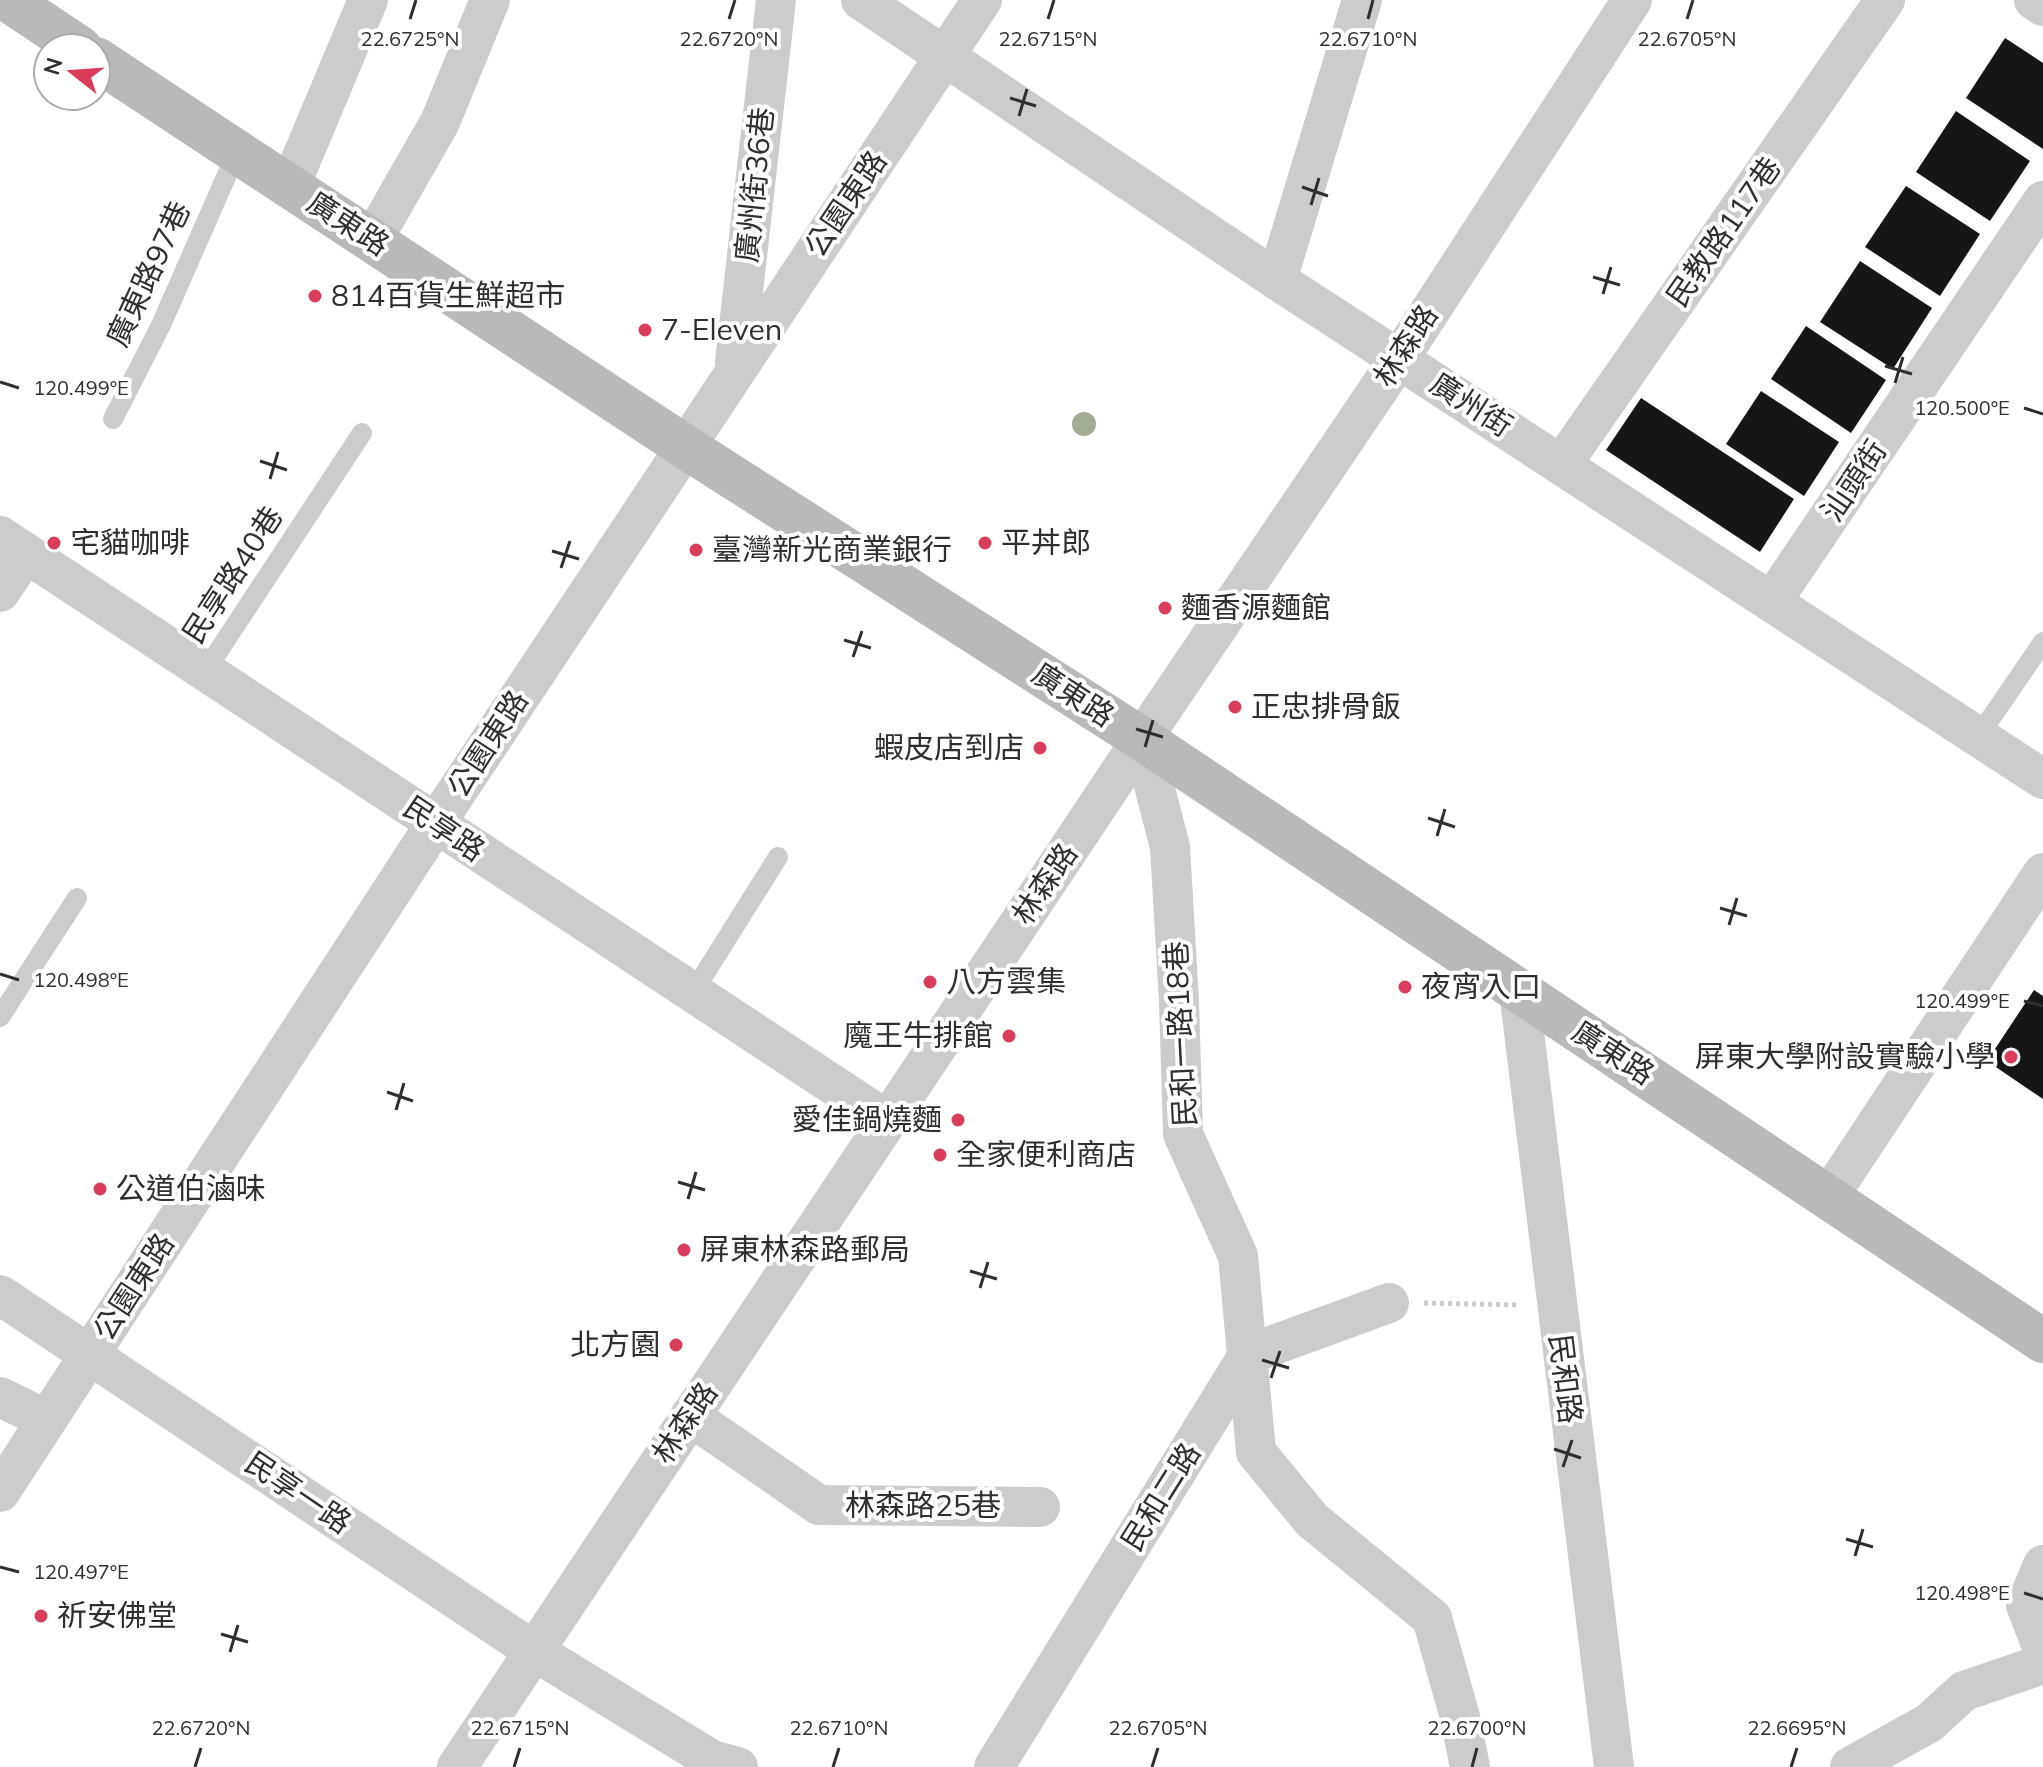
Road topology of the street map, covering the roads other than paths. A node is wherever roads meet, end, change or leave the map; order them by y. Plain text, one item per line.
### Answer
1 (368, 0) edge
2 (490, 0) edge
3 (776, 0) edge
4 (861, 0) edge
5 (982, 0) edge
6 (1362, 0) edge
7 (1632, 0) edge
8 (1885, 0) edge
9 (2034, 0) edge
10 (25, 5) edge
11 (2043, 6) edge
12 (60, 32) edge
13 (943, 58) junction
14 (112, 70) edge
15 (237, 152) junction
16 (290, 186) junction
17 (2043, 201) edge
18 (373, 239) junction
19 (1277, 280) junction
20 (1399, 359) junction
21 (734, 370) junction
22 (113, 419) dead end
23 (362, 433) dead end
24 (684, 446) junction
25 (1562, 464) junction
26 (13, 544) edge
27 (0, 592) edge
28 (1772, 601) junction
29 (2043, 642) edge
30 (206, 670) junction
31 (1978, 737) junction
32 (1142, 739) junction
33 (2043, 779) edge
34 (436, 823) junction
35 (778, 857) dead end
36 (2043, 873) edge
37 (77, 898) dead end
38 (1519, 991) junction
39 (692, 994) junction
40 (0, 1017) edge
41 (888, 1121) junction
42 (1829, 1196) junction
43 (0, 1295) edge
44 (1389, 1303) road end
45 (2043, 1341) edge
46 (90, 1354) junction
47 (1249, 1354) junction
48 (0, 1397) edge
49 (690, 1416) junction
50 (47, 1420) junction
51 (0, 1492) edge
52 (1040, 1507) dead end
53 (2043, 1565) edge
54 (2043, 1650) edge
55 (534, 1651) junction
56 (2043, 1664) edge
57 (723, 1765) edge
58 (457, 1767) edge
59 (994, 1767) edge
60 (1470, 1767) edge
61 (1614, 1767) edge
62 (1850, 1767) edge

1 - 16 street
2 - 18 street
3 - 21 street, 廣州街36巷
4 - 13 street, 廣州街
5 - 13 street, 公園東路
6 - 19 street
7 - 20 street, 林森路
8 - 25 street, 民教路117巷
9 - 11 street
10 - 12 street
13 - 19 street, 廣州街
13 - 21 street, 公園東路
14 - 15 street, 廣東路
15 - 16 street, 廣東路
15 - 22 lane, 廣東路97巷
16 - 18 street, 廣東路
17 - 28 street, 汕頭街
18 - 24 street, 廣東路
19 - 20 street, 廣州街
20 - 25 street, 廣州街
20 - 32 street, 林森路
21 - 24 street, 公園東路
23 - 30 lane, 民享路40巷
24 - 32 street, 廣東路
24 - 34 street, 公園東路
25 - 28 street, 廣州街
26 - 27 street
26 - 30 street, 民享路
28 - 31 street, 廣州街
29 - 31 lane
30 - 34 street, 民享路
31 - 33 street, 廣州街
32 - 38 street, 廣東路
32 - 41 street, 林森路
32 - 47 street, 民和一路18巷
34 - 39 street, 民享路
34 - 46 street, 公園東路
35 - 39 lane
36 - 42 street
37 - 40 lane
38 - 42 street, 廣東路
38 - 61 street, 民和路
39 - 41 street, 民享路
41 - 49 street, 林森路
42 - 45 street, 廣東路
43 - 46 street, 民享一路
44 - 47 street
46 - 50 street, 公園東路
46 - 55 street, 民享一路
47 - 59 street, 民和二路
47 - 60 street, 民和一路18巷
48 - 50 street
49 - 52 street, 林森路25巷
49 - 55 street, 林森路
50 - 51 street, 公園東路
53 - 54 street
55 - 57 street, 民享一路
55 - 58 street, 林森路
56 - 62 street

